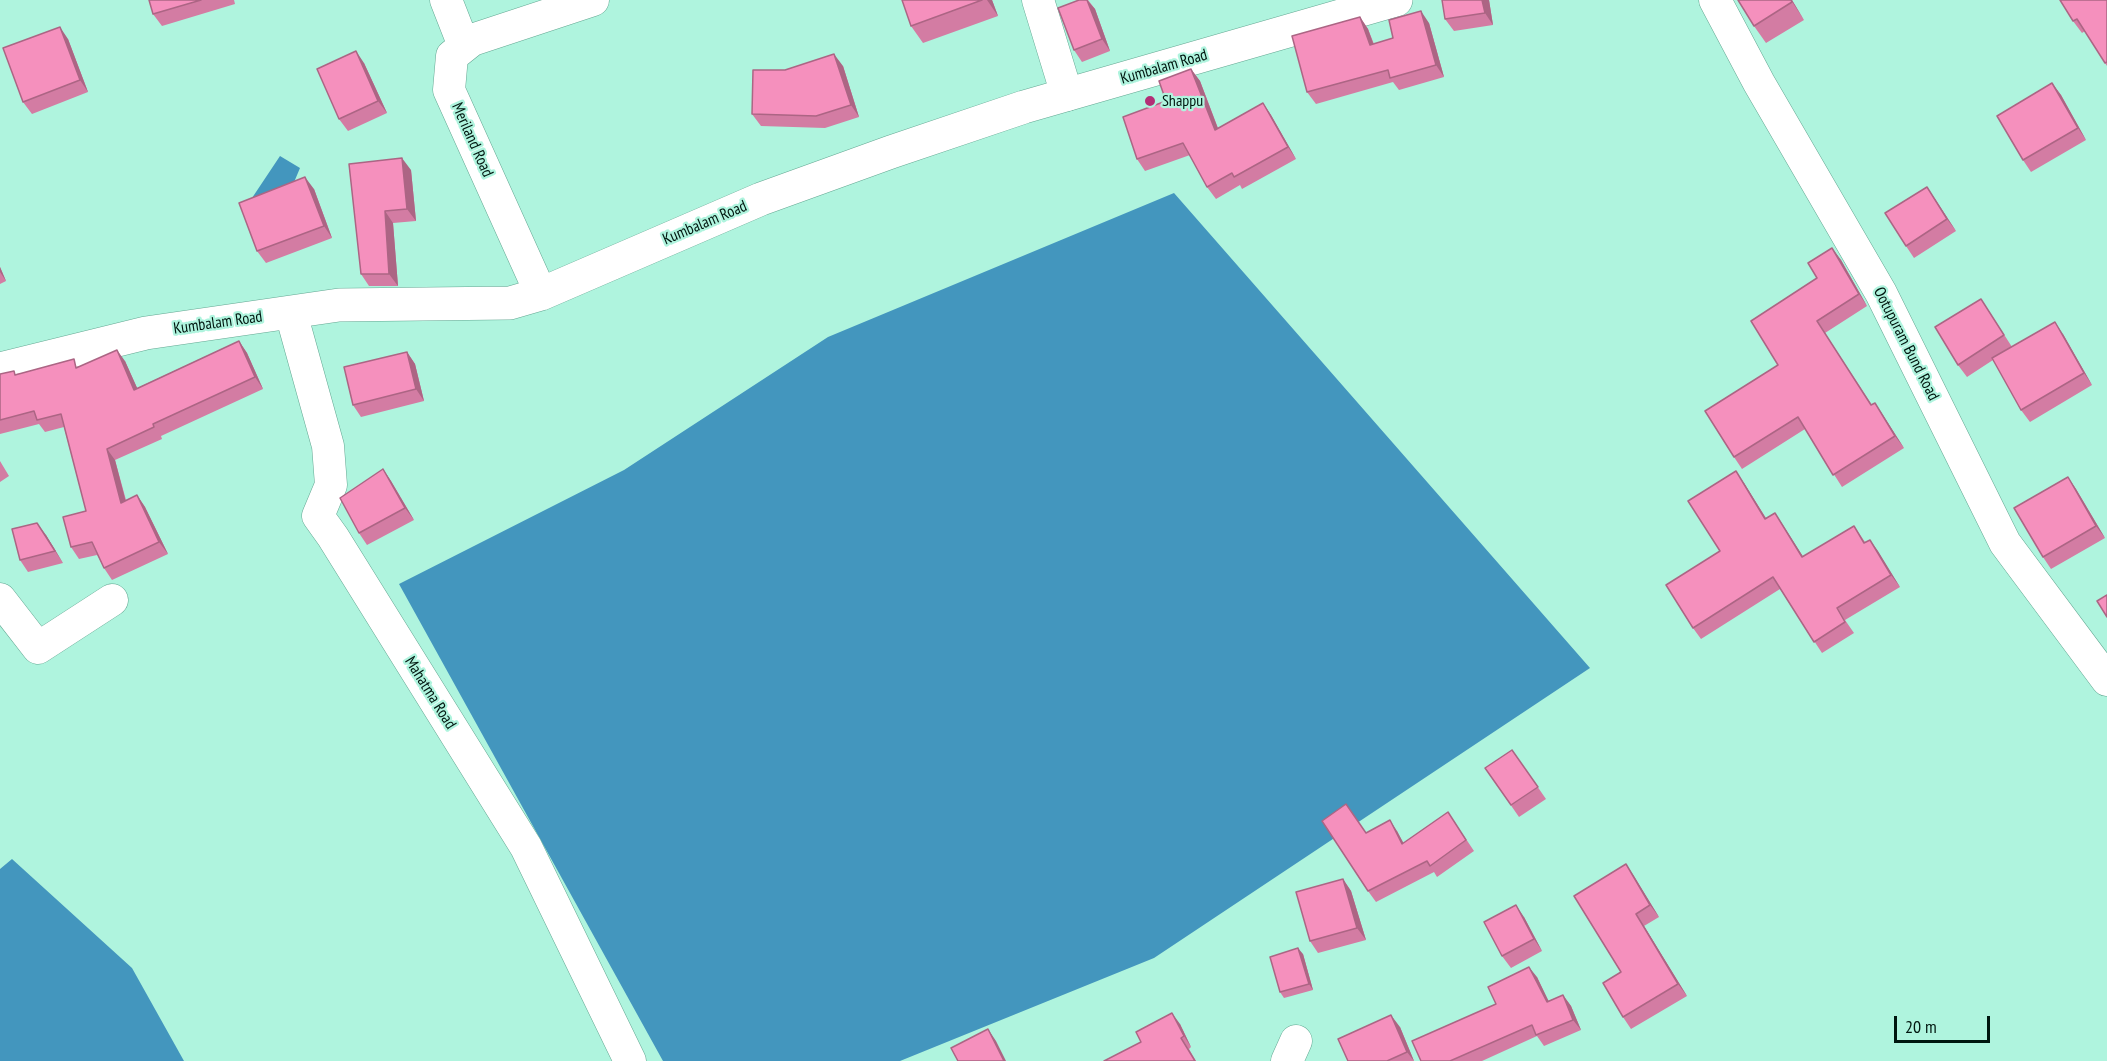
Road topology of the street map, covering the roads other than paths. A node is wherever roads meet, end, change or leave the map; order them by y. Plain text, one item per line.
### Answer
1 (446, 0) edge
2 (592, 0) edge
3 (1038, 0) edge
4 (1396, 0) edge
5 (1715, 0) edge
6 (464, 46) junction
7 (1067, 95) junction
8 (541, 294) junction
9 (291, 314) junction
10 (0, 369) edge
11 (0, 599) edge
12 (112, 600) dead end
13 (2107, 680) edge
14 (630, 1061) edge

1 - 6 street
2 - 6 street
3 - 7 street
4 - 7 main road, Kumbalam Road
5 - 13 street, Ootupuram Bund Road
6 - 8 street, Meriland Road
7 - 8 main road, Kumbalam Road
8 - 9 main road, Kumbalam Road
9 - 10 main road, Kumbalam Road
9 - 14 street, Mahatma Road
11 - 12 street

